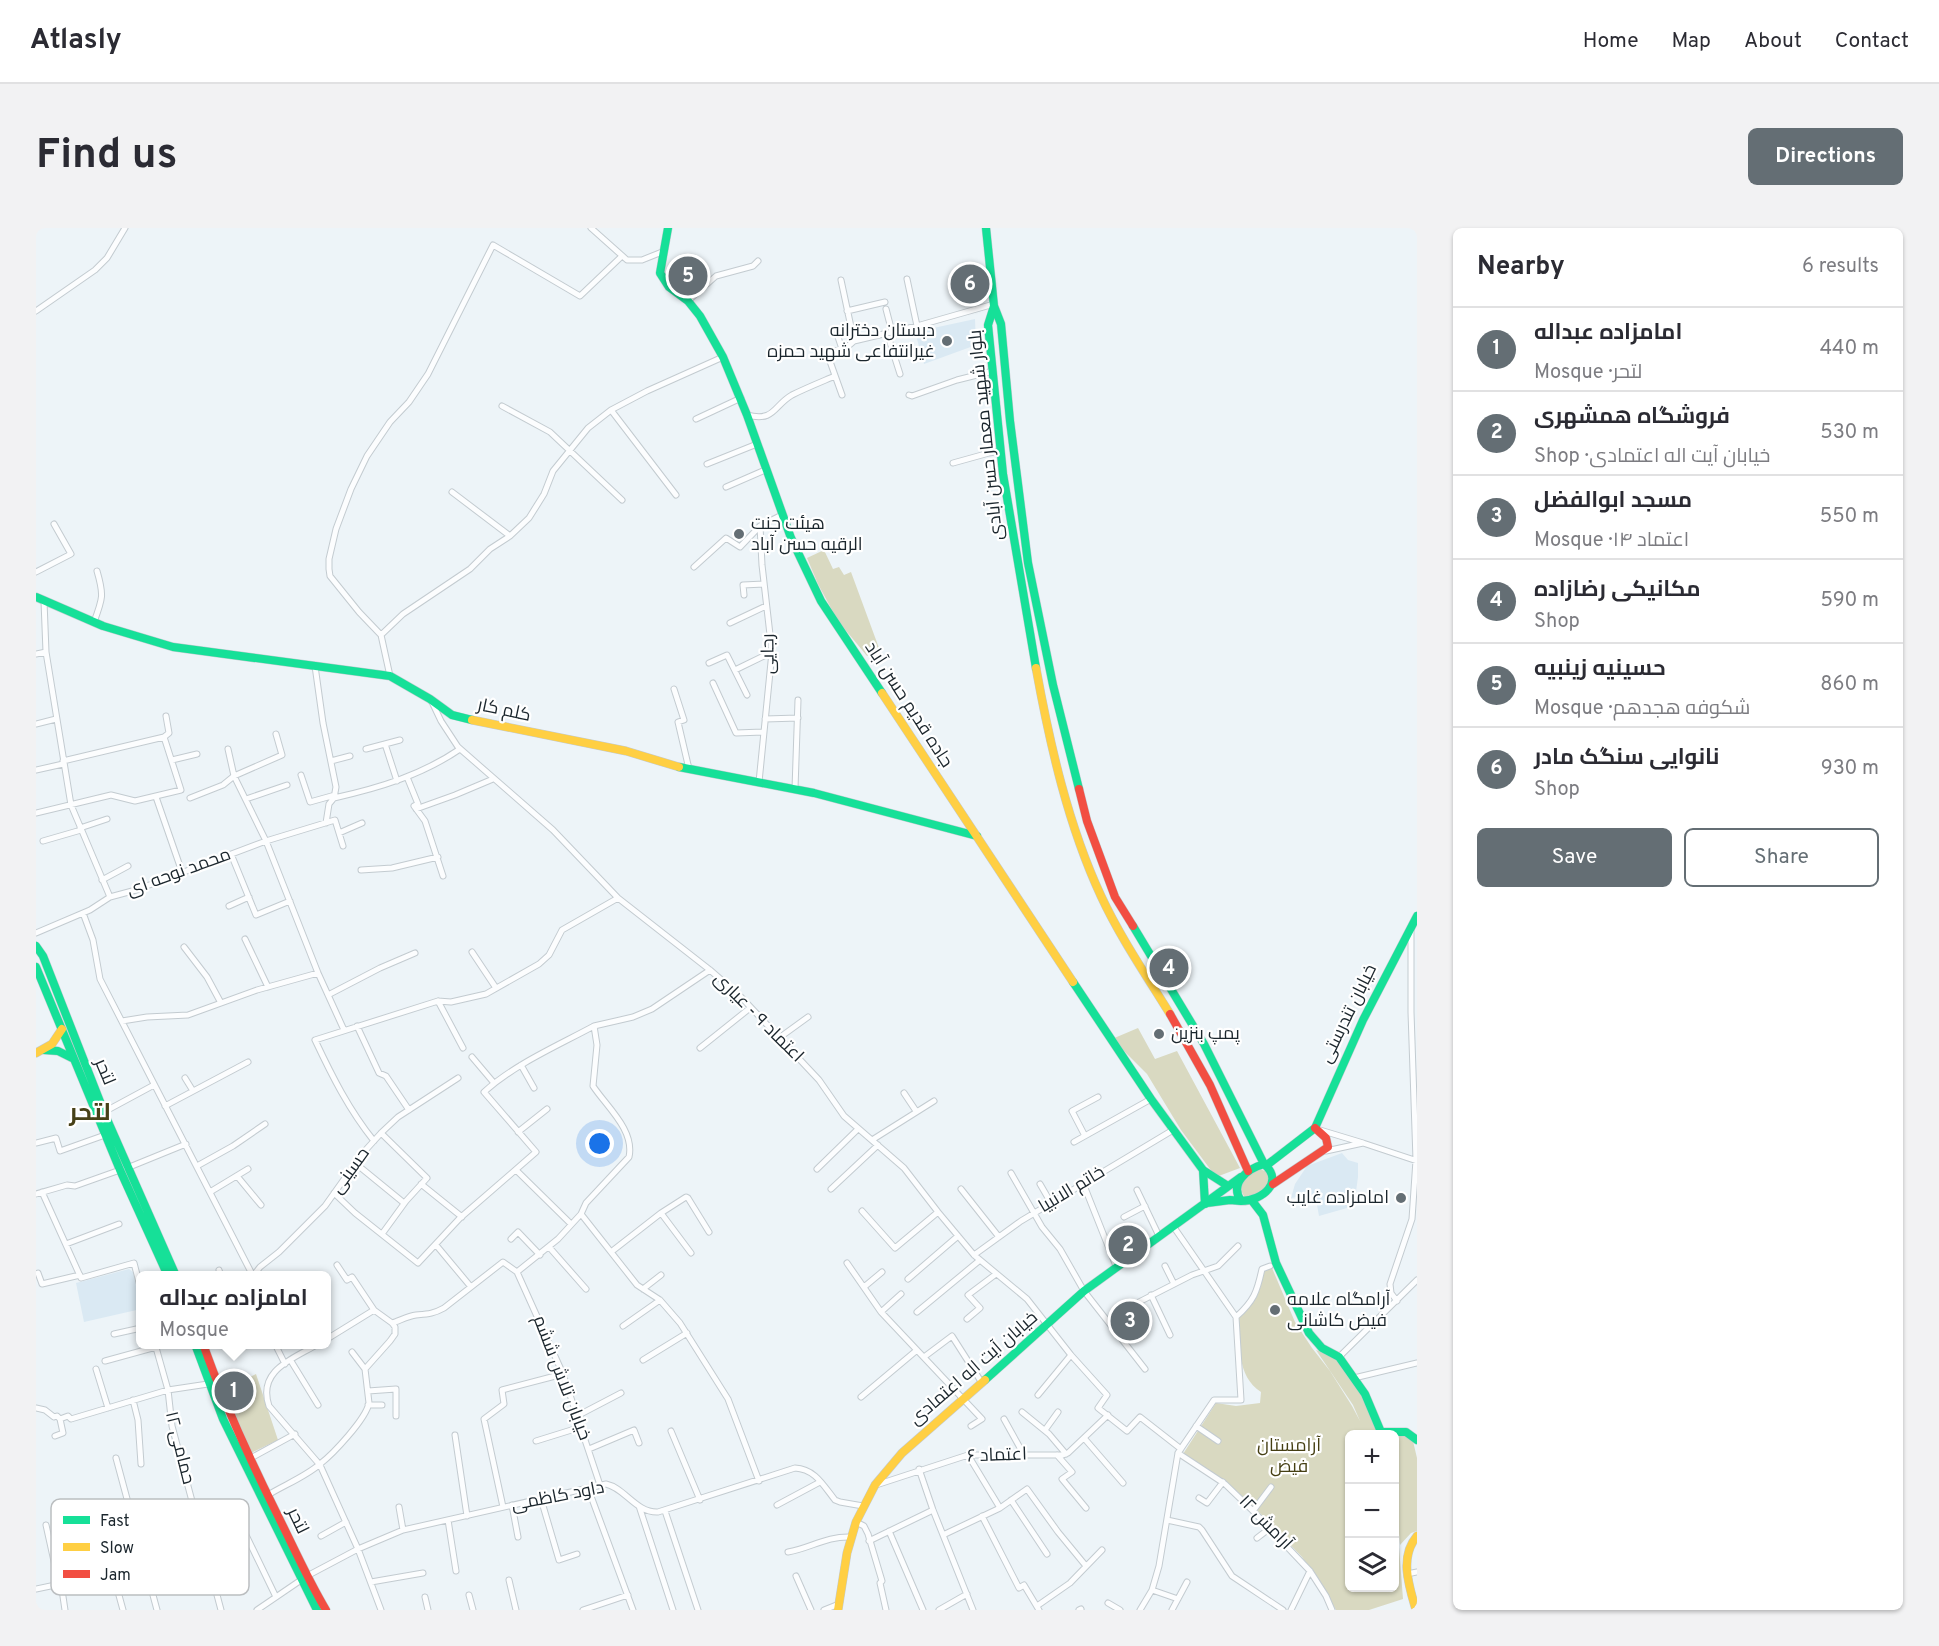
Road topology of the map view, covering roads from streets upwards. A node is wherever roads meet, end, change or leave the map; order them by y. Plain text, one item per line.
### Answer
1 (125, 228) edge
2 (591, 228) edge
3 (668, 228) edge
4 (986, 228) edge
5 (662, 252) junction
6 (622, 256) junction
7 (758, 261) dead end
8 (907, 279) dead end
9 (841, 280) dead end
10 (688, 302) junction
11 (885, 302) dead end
12 (994, 305) junction
13 (886, 309) dead end
14 (36, 310) edge
15 (847, 311) junction
16 (917, 326) junction
17 (889, 333) junction
18 (837, 334) dead end
19 (854, 341) junction
20 (842, 349) junction
21 (723, 357) junction
22 (993, 371) junction
23 (900, 374) dead end
24 (836, 376) junction
25 (842, 395) dead end
26 (909, 395) dead end
27 (741, 399) junction
28 (502, 406) dead end
29 (611, 410) junction
30 (747, 415) junction
31 (760, 417) junction
32 (696, 419) dead end
33 (753, 432) junction
34 (758, 444) junction
35 (570, 450) junction
36 (1001, 451) junction
37 (953, 463) dead end
38 (707, 464) dead end
39 (765, 470) junction
40 (726, 487) dead end
41 (452, 492) dead end
42 (676, 495) dead end
43 (622, 500) dead end
44 (782, 515) junction
45 (54, 524) dead end
46 (760, 526) junction
47 (510, 536) junction
48 (694, 567) dead end
49 (97, 571) dead end
50 (36, 572) edge
51 (764, 584) junction
52 (744, 595) dead end
53 (36, 597) edge
54 (44, 601) junction
55 (766, 606) junction
56 (94, 622) junction
57 (730, 623) dead end
58 (381, 635) junction
59 (46, 652) junction
60 (772, 652) junction
61 (36, 654) edge
62 (709, 663) dead end
63 (315, 666) junction
64 (735, 670) junction
65 (390, 676) junction
66 (713, 683) dead end
67 (674, 689) dead end
68 (747, 695) dead end
69 (430, 699) junction
70 (798, 700) dead end
71 (166, 716) dead end
72 (798, 718) junction
73 (56, 719) junction
74 (765, 719) junction
75 (36, 724) edge
76 (764, 732) junction
77 (276, 734) dead end
78 (164, 737) junction
79 (400, 740) dead end
80 (385, 744) junction
81 (228, 749) dead end
82 (366, 749) dead end
83 (460, 749) junction
84 (197, 754) dead end
85 (350, 756) dead end
86 (172, 760) junction
87 (331, 761) junction
88 (63, 763) junction
89 (689, 769) junction
90 (36, 770) edge
91 (301, 775) dead end
92 (234, 776) junction
93 (407, 777) junction
94 (493, 778) junction
95 (397, 781) junction
96 (759, 782) junction
97 (287, 785) dead end
98 (795, 789) junction
99 (334, 796) junction
100 (156, 797) junction
101 (190, 798) dead end
102 (246, 799) junction
103 (71, 805) junction
104 (416, 809) junction
105 (36, 813) edge
106 (107, 819) dead end
107 (326, 823) junction
108 (362, 823) dead end
109 (81, 829) junction
110 (339, 833) junction
111 (977, 836) junction
112 (43, 841) dead end
113 (266, 841) junction
114 (343, 846) dead end
115 (231, 854) junction
116 (438, 857) junction
117 (129, 867) dead end
118 (361, 870) dead end
119 (182, 872) junction
120 (443, 876) dead end
121 (102, 880) junction
122 (110, 897) junction
123 (249, 897) junction
124 (618, 898) junction
125 (290, 901) junction
126 (229, 906) dead end
127 (83, 913) junction
128 (1417, 916) edge
129 (1412, 926) junction
130 (36, 933) edge
131 (245, 939) dead end
132 (36, 946) edge
133 (184, 947) dead end
134 (472, 952) dead end
135 (415, 953) dead end
136 (36, 967) edge
137 (710, 970) junction
138 (318, 974) junction
139 (268, 987) junction
140 (496, 988) junction
141 (328, 995) junction
142 (438, 1001) junction
143 (221, 1003) junction
144 (750, 1008) junction
145 (808, 1017) dead end
146 (122, 1021) junction
147 (357, 1026) junction
148 (594, 1026) junction
149 (62, 1029) junction
150 (344, 1030) junction
151 (779, 1038) junction
152 (463, 1048) dead end
153 (700, 1048) dead end
154 (40, 1052) edge
155 (472, 1057) dead end
156 (72, 1058) junction
157 (248, 1062) dead end
158 (520, 1065) junction
159 (185, 1078) dead end
160 (458, 1078) dead end
161 (494, 1083) junction
162 (154, 1085) junction
163 (534, 1088) dead end
164 (193, 1091) junction
165 (904, 1093) dead end
166 (1098, 1097) dead end
167 (1151, 1099) junction
168 (934, 1101) dead end
169 (165, 1106) junction
170 (547, 1109) dead end
171 (409, 1110) junction
172 (916, 1111) junction
173 (104, 1112) junction
174 (265, 1124) dead end
175 (1315, 1128) junction
176 (858, 1129) junction
177 (54, 1130) dead end
178 (1173, 1130) junction
179 (518, 1132) junction
180 (381, 1133) junction
181 (105, 1135) junction
182 (1085, 1136) junction
183 (56, 1138) junction
184 (872, 1140) junction
185 (374, 1141) junction
186 (1074, 1142) dead end
187 (36, 1143) edge
188 (1363, 1143) junction
189 (186, 1144) junction
190 (878, 1145) junction
191 (1324, 1151) junction
192 (1417, 1161) edge
193 (355, 1163) junction
194 (1265, 1164) junction
195 (197, 1166) junction
196 (123, 1169) junction
197 (248, 1169) dead end
198 (817, 1169) dead end
199 (516, 1170) junction
200 (1203, 1170) junction
201 (1011, 1173) dead end
202 (1245, 1174) junction
203 (237, 1176) junction
204 (1083, 1183) junction
205 (421, 1184) junction
206 (1040, 1184) dead end
207 (1272, 1184) junction
208 (1228, 1186) junction
209 (831, 1189) dead end
210 (961, 1189) dead end
211 (1137, 1190) dead end
212 (210, 1192) junction
213 (39, 1193) edge
214 (334, 1193) junction
215 (1241, 1201) junction
216 (1253, 1202) junction
217 (404, 1203) junction
218 (1051, 1203) junction
219 (1205, 1204) junction
220 (261, 1205) dead end
221 (1145, 1206) junction
222 (862, 1211) dead end
223 (938, 1212) junction
224 (661, 1213) junction
225 (1034, 1213) junction
226 (581, 1214) junction
227 (462, 1217) junction
228 (1124, 1217) dead end
229 (119, 1224) dead end
230 (572, 1224) junction
231 (1173, 1226) junction
232 (709, 1232) dead end
233 (382, 1234) junction
234 (958, 1236) junction
235 (1159, 1236) junction
236 (999, 1237) junction
237 (511, 1239) dead end
238 (66, 1244) junction
239 (436, 1245) junction
240 (1238, 1246) dead end
241 (549, 1247) junction
242 (610, 1252) junction
243 (691, 1253) dead end
244 (540, 1255) junction
245 (974, 1255) junction
246 (980, 1260) junction
247 (847, 1263) dead end
248 (337, 1265) dead end
249 (1116, 1266) junction
250 (1165, 1266) dead end
251 (1270, 1266) dead end
252 (136, 1271) edge
253 (166, 1271) edge
254 (174, 1271) edge
255 (251, 1271) edge
256 (256, 1271) edge
257 (1203, 1271) junction
258 (517, 1272) junction
259 (882, 1272) dead end
260 (38, 1273) dead end
261 (996, 1274) junction
262 (80, 1275) junction
263 (661, 1275) dead end
264 (908, 1279) dead end
265 (1417, 1280) edge
266 (1174, 1284) junction
267 (471, 1287) junction
268 (864, 1287) junction
269 (586, 1289) dead end
270 (644, 1289) junction
271 (1084, 1291) junction
272 (901, 1293) dead end
273 (1151, 1295) junction
274 (660, 1300) junction
275 (1397, 1301) junction
276 (1139, 1302) dead end
277 (374, 1310) junction
278 (881, 1312) junction
279 (916, 1312) dead end
280 (1236, 1317) junction
281 (967, 1319) dead end
282 (392, 1323) junction
283 (1047, 1325) junction
284 (623, 1326) dead end
285 (136, 1329) edge
286 (687, 1333) junction
287 (114, 1334) dead end
288 (1170, 1335) dead end
289 (331, 1337) edge
290 (146, 1349) edge
291 (157, 1349) edge
292 (197, 1349) edge
293 (204, 1349) edge
294 (278, 1349) edge
295 (310, 1349) edge
296 (917, 1350) junction
297 (352, 1352) dead end
298 (1071, 1356) junction
299 (924, 1357) junction
300 (1339, 1357) junction
301 (643, 1360) dead end
302 (105, 1361) dead end
303 (291, 1361) junction
304 (1417, 1363) edge
305 (285, 1364) junction
306 (96, 1369) dead end
307 (365, 1369) junction
308 (1145, 1370) dead end
309 (563, 1374) junction
310 (1354, 1378) junction
311 (212, 1382) junction
312 (982, 1383) junction
313 (168, 1390) junction
314 (368, 1391) junction
315 (621, 1393) dead end
316 (1038, 1395) dead end
317 (861, 1397) dead end
318 (133, 1400) junction
319 (963, 1400) junction
320 (318, 1405) dead end
321 (368, 1405) junction
322 (382, 1405) dead end
323 (36, 1407) edge
324 (108, 1408) junction
325 (1022, 1412) dead end
326 (1058, 1412) dead end
327 (396, 1416) dead end
328 (577, 1416) junction
329 (1108, 1416) junction
330 (60, 1419) junction
331 (1004, 1419) dead end
332 (971, 1426) dead end
333 (1196, 1426) junction
334 (581, 1427) junction
335 (1045, 1430) junction
336 (671, 1431) dead end
337 (295, 1434) junction
338 (455, 1435) dead end
339 (55, 1436) dead end
340 (1084, 1438) junction
341 (1417, 1440) edge
342 (536, 1441) dead end
343 (1218, 1441) dead end
344 (639, 1443) dead end
345 (589, 1449) junction
346 (1180, 1451) junction
347 (1066, 1454) junction
348 (968, 1455) junction
349 (1024, 1455) junction
350 (1057, 1455) junction
351 (116, 1458) dead end
352 (249, 1458) junction
353 (141, 1464) dead end
354 (320, 1465) junction
355 (919, 1469) junction
356 (759, 1481) junction
357 (820, 1482) junction
358 (1222, 1482) junction
359 (1123, 1483) dead end
360 (600, 1485) junction
361 (875, 1485) junction
362 (1271, 1487) dead end
363 (588, 1488) junction
364 (268, 1495) junction
365 (1199, 1498) dead end
366 (127, 1499) edge
367 (191, 1499) edge
368 (541, 1499) junction
369 (700, 1500) junction
370 (1011, 1500) junction
371 (512, 1505) junction
372 (777, 1505) dead end
373 (639, 1506) junction
374 (863, 1506) junction
375 (399, 1507) dead end
376 (503, 1508) junction
377 (1000, 1508) junction
378 (1086, 1509) dead end
379 (933, 1510) junction
380 (665, 1511) junction
381 (1253, 1511) junction
382 (467, 1516) junction
383 (982, 1516) junction
384 (448, 1520) junction
385 (1167, 1520) junction
386 (346, 1522) junction
387 (856, 1522) junction
388 (46, 1525) dead end
389 (1270, 1528) junction
390 (403, 1530) junction
391 (889, 1531) junction
392 (944, 1535) junction
393 (321, 1536) dead end
394 (1417, 1536) edge
395 (518, 1537) dead end
396 (851, 1537) junction
397 (1257, 1538) dead end
398 (869, 1540) junction
399 (249, 1541) edge
400 (51, 1546) edge
401 (358, 1549) junction
402 (1102, 1550) dead end
403 (788, 1552) dead end
404 (577, 1554) dead end
405 (1047, 1554) dead end
406 (1086, 1566) junction
407 (456, 1570) dead end
408 (1310, 1570) junction
409 (1417, 1572) edge
410 (423, 1573) dead end
411 (1407, 1574) junction
412 (796, 1576) dead end
413 (304, 1578) junction
414 (509, 1580) dead end
415 (371, 1582) junction
416 (1187, 1582) dead end
417 (51, 1586) edge
418 (36, 1588) edge
419 (1152, 1590) junction
420 (967, 1594) junction
421 (62, 1595) edge
422 (119, 1595) edge
423 (154, 1595) edge
424 (217, 1595) edge
425 (470, 1595) dead end
426 (628, 1596) junction
427 (276, 1597) junction
428 (424, 1597) dead end
429 (1178, 1599) junction
430 (1108, 1603) dead end
431 (838, 1607) edge
432 (1038, 1608) edge
433 (65, 1610) edge
434 (123, 1610) edge
435 (158, 1610) edge
436 (221, 1610) edge
437 (257, 1610) edge
438 (317, 1610) edge
439 (326, 1610) edge
440 (381, 1610) edge
441 (428, 1610) edge
442 (473, 1610) edge
443 (516, 1610) edge
444 (583, 1610) edge
445 (633, 1610) edge
446 (673, 1610) edge
447 (698, 1610) edge
448 (811, 1610) edge
449 (824, 1610) edge
450 (886, 1610) edge
451 (923, 1610) edge
452 (939, 1610) edge
453 (973, 1610) edge
454 (1120, 1610) edge
455 (1140, 1610) edge
456 (1172, 1610) edge
457 (1283, 1610) edge
458 (1291, 1610) edge
459 (1332, 1610) edge
460 (1416, 1610) edge

1 - 14 street
2 - 6 street
3 - 5 street, جاده قدیم حسن آباد
4 - 12 street
5 - 6 street
5 - 10 street, جاده قدیم حسن آباد
6 - 58 street
7 - 10 street
8 - 16 street
9 - 15 street
10 - 21 street, جاده قدیم حسن آباد
11 - 15 street
12 - 16 street
12 - 22 street, بلوار شهید معمار حسن آبادی
12 - 194 street, بلوار شهید معمار حسن آبادی
13 - 17 street
15 - 19 street
16 - 17 street
17 - 19 street
17 - 23 street
18 - 20 street
19 - 20 street
20 - 24 street
21 - 27 street, جاده قدیم حسن آباد
21 - 29 street
22 - 26 street
22 - 36 street, بلوار شهید معمار حسن آبادی
24 - 25 street
24 - 31 street
27 - 30 street, جاده قدیم حسن آباد
27 - 32 street
28 - 35 street
29 - 35 street
29 - 42 street
30 - 31 street
30 - 33 street, جاده قدیم حسن آباد
31 - 33 street
33 - 34 street, جاده قدیم حسن آباد
34 - 38 street
34 - 39 street, جاده قدیم حسن آباد
35 - 43 street
35 - 47 street
36 - 37 street
36 - 202 street, بلوار شهید معمار حسن آبادی
39 - 40 street
39 - 44 street, جاده قدیم حسن آباد
41 - 47 street
44 - 46 street
44 - 111 street, جاده قدیم حسن آباد
45 - 50 street
46 - 48 street
46 - 51 street, رجایی
47 - 58 street
49 - 56 street
51 - 52 street
51 - 55 street, رجایی
53 - 54 street, کلم کار
54 - 56 street, کلم کار
54 - 59 street
55 - 57 street
55 - 60 street, رجایی
56 - 63 street, کلم کار
58 - 65 street
59 - 61 street
59 - 73 street
60 - 64 street
60 - 74 street, رجایی
62 - 64 street
63 - 65 street, کلم کار
63 - 87 street
64 - 68 street
65 - 69 street, کلم کار
66 - 76 street
67 - 89 street
69 - 83 street, اعتماد ۹ - عیاری
69 - 89 street, کلم کار
70 - 72 street
71 - 78 street
72 - 74 street
72 - 98 street
73 - 75 street
73 - 88 street
74 - 76 street, رجایی
76 - 96 street, رجایی
77 - 92 street
78 - 86 street
78 - 88 street
79 - 80 street
80 - 82 street
80 - 95 street
81 - 92 street
83 - 93 street
83 - 94 street, اعتماد ۹ - عیاری
84 - 86 street
85 - 87 street
86 - 100 street
87 - 99 street
88 - 90 street
88 - 103 street
89 - 96 street, کلم کار
91 - 99 street
92 - 101 street
92 - 102 street
93 - 95 street
93 - 104 street
94 - 104 street
94 - 124 street, اعتماد ۹ - عیاری
95 - 99 street
96 - 98 street, کلم کار
97 - 102 street
98 - 111 street, کلم کار
99 - 107 street
100 - 103 street
100 - 119 street
102 - 113 street
103 - 105 street
103 - 109 street
104 - 116 street
106 - 109 street
107 - 110 street
107 - 113 street, محمد نوحه ای
108 - 110 street
109 - 112 street
109 - 121 street
110 - 114 street
111 - 167 street, جاده قدیم حسن آباد
113 - 115 street, محمد نوحه ای
113 - 125 street
115 - 119 street, محمد نوحه ای
115 - 123 street
116 - 118 street
116 - 120 street
117 - 121 street
119 - 122 street, محمد نوحه ای
121 - 122 street
122 - 127 street, محمد نوحه ای
123 - 125 street
123 - 126 street
124 - 137 street, اعتماد ۹ - عیاری
124 - 140 street
125 - 138 street
127 - 130 street, محمد نوحه ای
127 - 146 street
128 - 129 street, خیابان تندرستی
129 - 175 street, خیابان تندرستی
129 - 192 street
131 - 139 street
132 - 173 street, لتحر
133 - 143 street
134 - 140 street
135 - 141 street
136 - 149 street, لتحر
137 - 144 street, اعتماد ۹ - عیاری
137 - 148 street
138 - 139 street
138 - 141 street
139 - 143 street
140 - 142 street
141 - 150 street
142 - 147 street
142 - 152 street
143 - 146 street
144 - 151 street, اعتماد ۹ - عیاری
144 - 153 street
145 - 151 street
146 - 162 street
147 - 150 street
147 - 171 street
148 - 158 street
148 - 226 street
149 - 154 street
149 - 156 street, لتحر
150 - 185 street
151 - 176 street, اعتماد ۹ - عیاری
154 - 156 street
155 - 161 street
156 - 181 street, لتحر
157 - 164 street
158 - 161 street
158 - 163 street
159 - 164 street
160 - 171 street, حسینی
161 - 179 street
162 - 169 street
162 - 173 street
164 - 169 street
165 - 172 street
166 - 182 street
167 - 178 street, جاده قدیم حسن آباد
167 - 182 street
168 - 172 street
169 - 189 street
170 - 179 street
171 - 180 street, حسینی
172 - 184 street
173 - 196 street, لتحر
174 - 195 street
175 - 188 street
175 - 191 street
175 - 194 street
176 - 184 street, اعتماد ۹ - عیاری
176 - 198 street
177 - 183 street
178 - 200 street, جاده قدیم حسن آباد
178 - 204 street, خاتم الانبیا
179 - 199 street
180 - 185 street, حسینی
180 - 205 street
181 - 183 street
181 - 196 street, لتحر
182 - 186 street
183 - 187 street
184 - 190 street, اعتماد ۹ - عیاری
185 - 193 street, حسینی
188 - 191 street
188 - 192 street
189 - 195 street
189 - 196 street
190 - 209 street
190 - 223 street, اعتماد ۹ - عیاری
191 - 207 street
192 - 275 street
193 - 214 street, حسینی
193 - 217 street
194 - 202 street
194 - 207 street
195 - 212 street
196 - 213 street
196 - 253 street, لتحر
196 - 254 street, لتحر
197 - 203 street
199 - 227 street
199 - 230 street
200 - 208 street, جاده قدیم حسن آباد
200 - 219 street
201 - 225 street
202 - 208 street, خیابان آیت اله اعتمادی
202 - 215 street
203 - 212 street
203 - 220 street
204 - 218 street, خاتم الانبیا
204 - 249 street
205 - 217 street
205 - 227 street
206 - 218 street
207 - 216 street
208 - 219 street, خیابان آیت اله اعتمادی
210 - 236 street
211 - 221 street
212 - 255 street
213 - 238 street
214 - 233 street
214 - 256 street, حسینی
215 - 216 street
215 - 219 street
216 - 300 street
217 - 233 street
218 - 225 street, خاتم الانبیا
219 - 231 street, خیابان آیت اله اعتمادی
221 - 228 street
221 - 235 street
222 - 223 street
223 - 234 street, اعتماد ۹ - عیاری
224 - 232 street
224 - 242 street
224 - 243 street
225 - 236 street, خاتم الانبیا
225 - 271 street
226 - 230 street
226 - 242 street
227 - 239 street
229 - 238 street
230 - 241 street
231 - 235 street, خیابان آیت اله اعتمادی
231 - 257 street
233 - 239 street
234 - 245 street, اعتماد ۹ - عیاری
234 - 264 street
235 - 249 street, خیابان آیت اله اعتمادی
236 - 245 street, خاتم الانبیا
237 - 244 street
238 - 262 street
239 - 267 street
240 - 257 street
241 - 244 street
241 - 269 street
242 - 270 street
244 - 258 street
245 - 246 street, اعتماد ۹ - عیاری
246 - 261 street, اعتماد ۹ - عیاری
246 - 279 street
247 - 268 street
248 - 277 street
249 - 271 street, خیابان آیت اله اعتمادی
250 - 266 street
251 - 280 street
252 - 262 street
257 - 266 street
257 - 280 street
258 - 267 street
258 - 309 street, خیابان تلاش ششم
259 - 268 street
260 - 262 street
261 - 281 street
261 - 283 street, اعتماد ۹ - عیاری
263 - 270 street
265 - 275 street
266 - 273 street
267 - 282 street
268 - 278 street
270 - 274 street
271 - 283 street, خیابان آیت اله اعتمادی
271 - 308 street
272 - 278 street
273 - 276 street
273 - 288 street
274 - 284 street
274 - 286 street
275 - 300 street
277 - 282 street
277 - 289 street
278 - 296 street
280 - 333 street
282 - 307 street
283 - 298 street, اعتماد ۹ - عیاری
283 - 312 street, خیابان آیت اله اعتمادی
285 - 287 street
286 - 301 street
286 - 356 street
290 - 302 street
291 - 313 street, حمامی ۱۲
292 - 311 street, لتحر
293 - 311 street, لتحر
294 - 305 street
295 - 303 street
296 - 299 street
296 - 317 street
297 - 307 street
298 - 316 street
298 - 329 street, اعتماد ۹ - عیاری
299 - 312 street
299 - 319 street
300 - 310 street
303 - 305 street
303 - 320 street
304 - 310 street
305 - 337 street
306 - 324 street
307 - 314 street
309 - 328 street, خیابان تلاش ششم
309 - 376 street
310 - 341 street
311 - 313 street
311 - 352 street, لتحر
311 - 413 street, لتحر
312 - 319 street, خیابان آیت اله اعتمادی
313 - 318 street
313 - 367 street, حمامی ۱۲
314 - 321 street
314 - 327 street
315 - 328 street
318 - 324 street
318 - 353 street
319 - 332 street
319 - 361 street, خیابان آیت اله اعتمادی
321 - 322 street
321 - 354 street
323 - 330 street
324 - 330 street
325 - 335 street
326 - 335 street
328 - 334 street, خیابان تلاش ششم
329 - 340 street
329 - 346 street, آرامش ۱۲
330 - 339 street
331 - 349 street
333 - 343 street
333 - 346 street
334 - 342 street
334 - 345 street, خیابان تلاش ششم
335 - 347 street
336 - 369 street
337 - 352 street
337 - 354 street
338 - 382 street
340 - 347 street
340 - 359 street
344 - 345 street
345 - 360 street, خیابان تلاش ششم
346 - 358 street, آرامش ۱۲
346 - 385 street
347 - 350 street, اعتماد ۶
348 - 349 street, اعتماد ۶
348 - 355 street, اعتماد ۶
348 - 377 street
349 - 350 street, اعتماد ۶
350 - 378 street
351 - 366 street
352 - 364 street, لتحر
354 - 364 street
354 - 386 street
355 - 361 street, اعتماد ۶
355 - 379 street
356 - 357 street, داود کاظمی
356 - 369 street, داود کاظمی
357 - 372 street
357 - 374 street, داود کاظمی
358 - 365 street
358 - 381 street, آرامش ۱۲
360 - 363 street, داود کاظمی
360 - 373 street, داود کاظمی
361 - 374 street, خیابان آیت اله اعتمادی
362 - 381 street
363 - 368 street, داود کاظمی
363 - 426 street
364 - 413 street, لتحر
368 - 371 street, داود کاظمی
368 - 404 street
369 - 380 street, داود کاظمی
370 - 377 street
370 - 405 street
370 - 406 street
371 - 376 street, داود کاظمی
371 - 395 street
373 - 380 street, داود کاظمی
373 - 446 street
374 - 387 street, خیابان آیت اله اعتمادی
375 - 390 street
376 - 382 street, داود کاظمی
377 - 383 street
379 - 391 street
379 - 392 street
380 - 447 street
381 - 389 street, آرامش ۱۲
382 - 384 street, داود کاظمی
383 - 392 street
383 - 432 street
384 - 390 street, داود کاظمی
384 - 407 street
385 - 419 street
385 - 457 street
386 - 393 street
386 - 401 street
387 - 396 street, خیابان آیت اله اعتمادی
387 - 398 street
388 - 400 street
389 - 397 street
389 - 408 street, آرامش ۱۲
390 - 401 street, داود کاظمی
391 - 398 street
391 - 451 street
392 - 420 street
394 - 411 street
396 - 403 street
396 - 431 street, خیابان آیت اله اعتمادی
398 - 450 street
399 - 427 street
401 - 413 street, داود کاظمی
401 - 415 street
402 - 406 street
406 - 432 street
408 - 458 street
408 - 459 street, آرامش ۱۲
409 - 411 street
410 - 415 street
411 - 460 street
412 - 448 street
413 - 427 street, داود کاظمی
413 - 438 street, لتحر
413 - 439 street, لتحر
414 - 443 street
415 - 440 street
416 - 429 street
417 - 418 street
419 - 429 street
419 - 455 street
420 - 452 street
420 - 453 street
421 - 433 street
422 - 434 street
423 - 435 street
424 - 436 street, حمامی ۱۲
425 - 442 street
426 - 444 street
426 - 445 street
427 - 437 street, داود کاظمی
428 - 441 street
429 - 456 street
430 - 454 street
431 - 449 street

